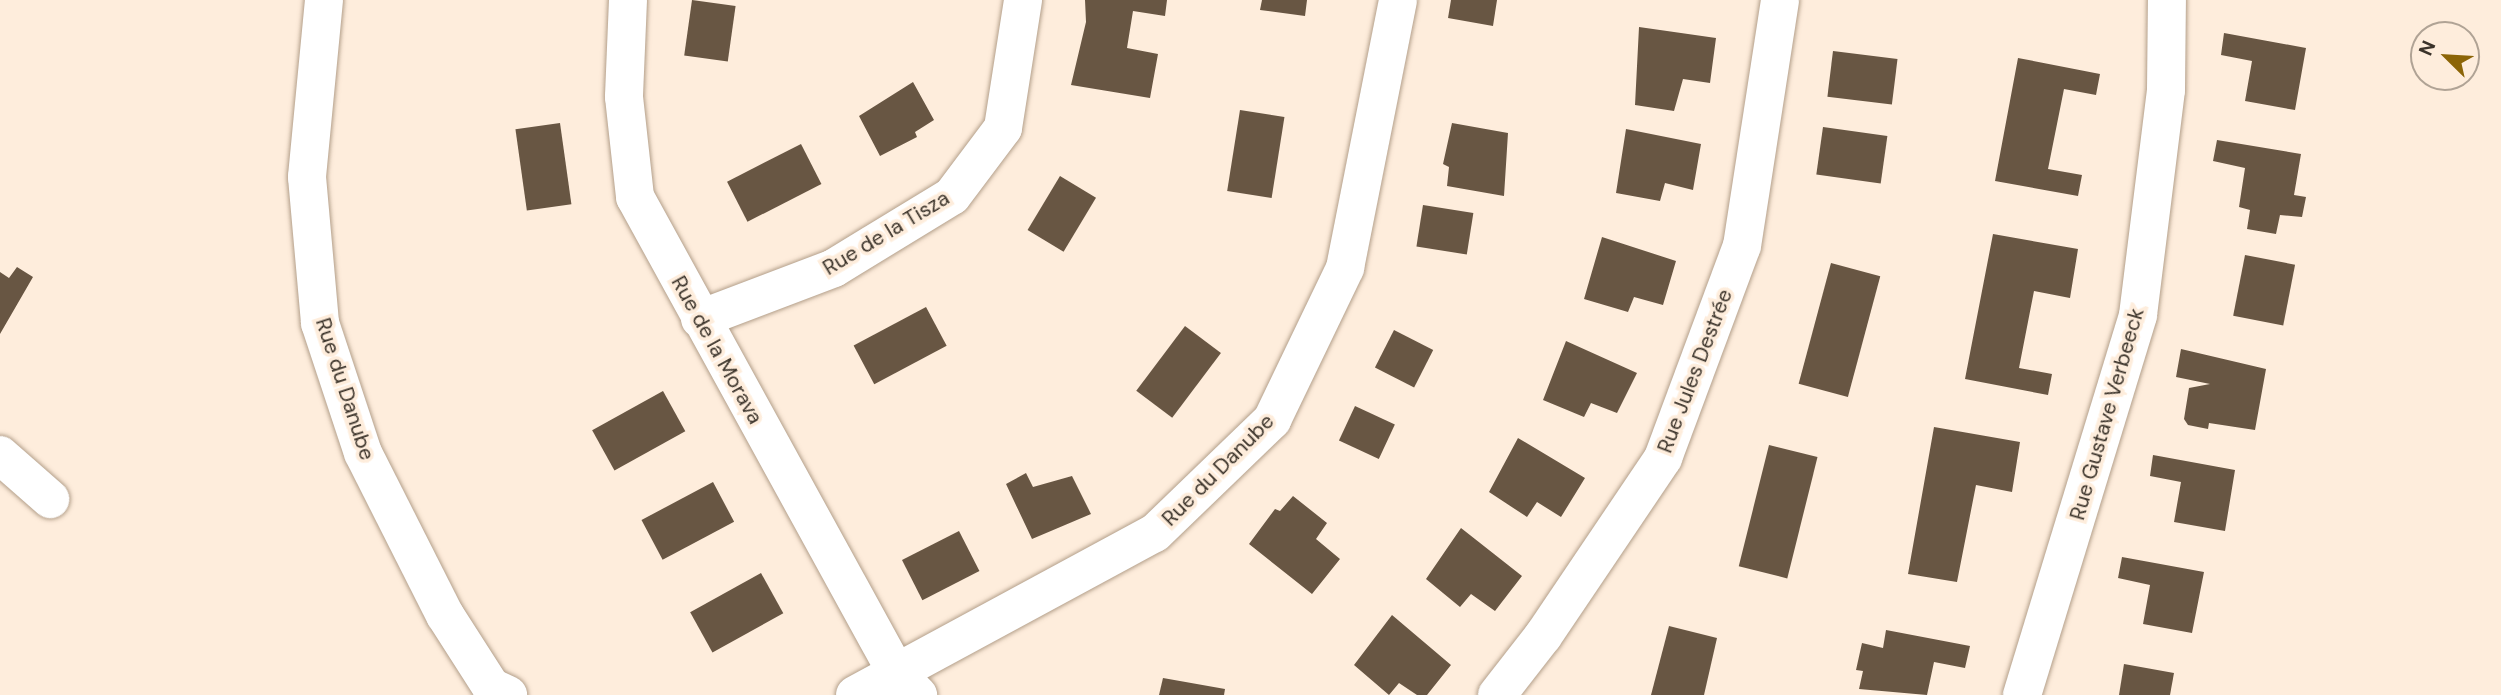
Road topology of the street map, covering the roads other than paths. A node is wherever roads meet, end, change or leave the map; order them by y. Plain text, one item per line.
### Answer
1 (324, 0) edge
2 (628, 0) edge
3 (1023, 0) edge
4 (1398, 0) edge
5 (1780, 0) edge
6 (2167, 0) edge
7 (700, 319) junction
8 (0, 455) edge
9 (50, 499) dead end
10 (908, 685) edge
11 (508, 695) edge
12 (855, 695) edge
13 (1497, 695) edge
14 (2022, 695) edge

1 - 11 street, Rue du Danube
2 - 7 street, Rue de la Morava
3 - 7 street, Rue de la Tisza
4 - 10 street, Rue du Danube
5 - 13 street, Rue Jules Destrée
6 - 14 street, Rue Gustave Verbeeck
7 - 10 street, Rue de la Morava
8 - 9 street
10 - 12 street, Rue du Danube

